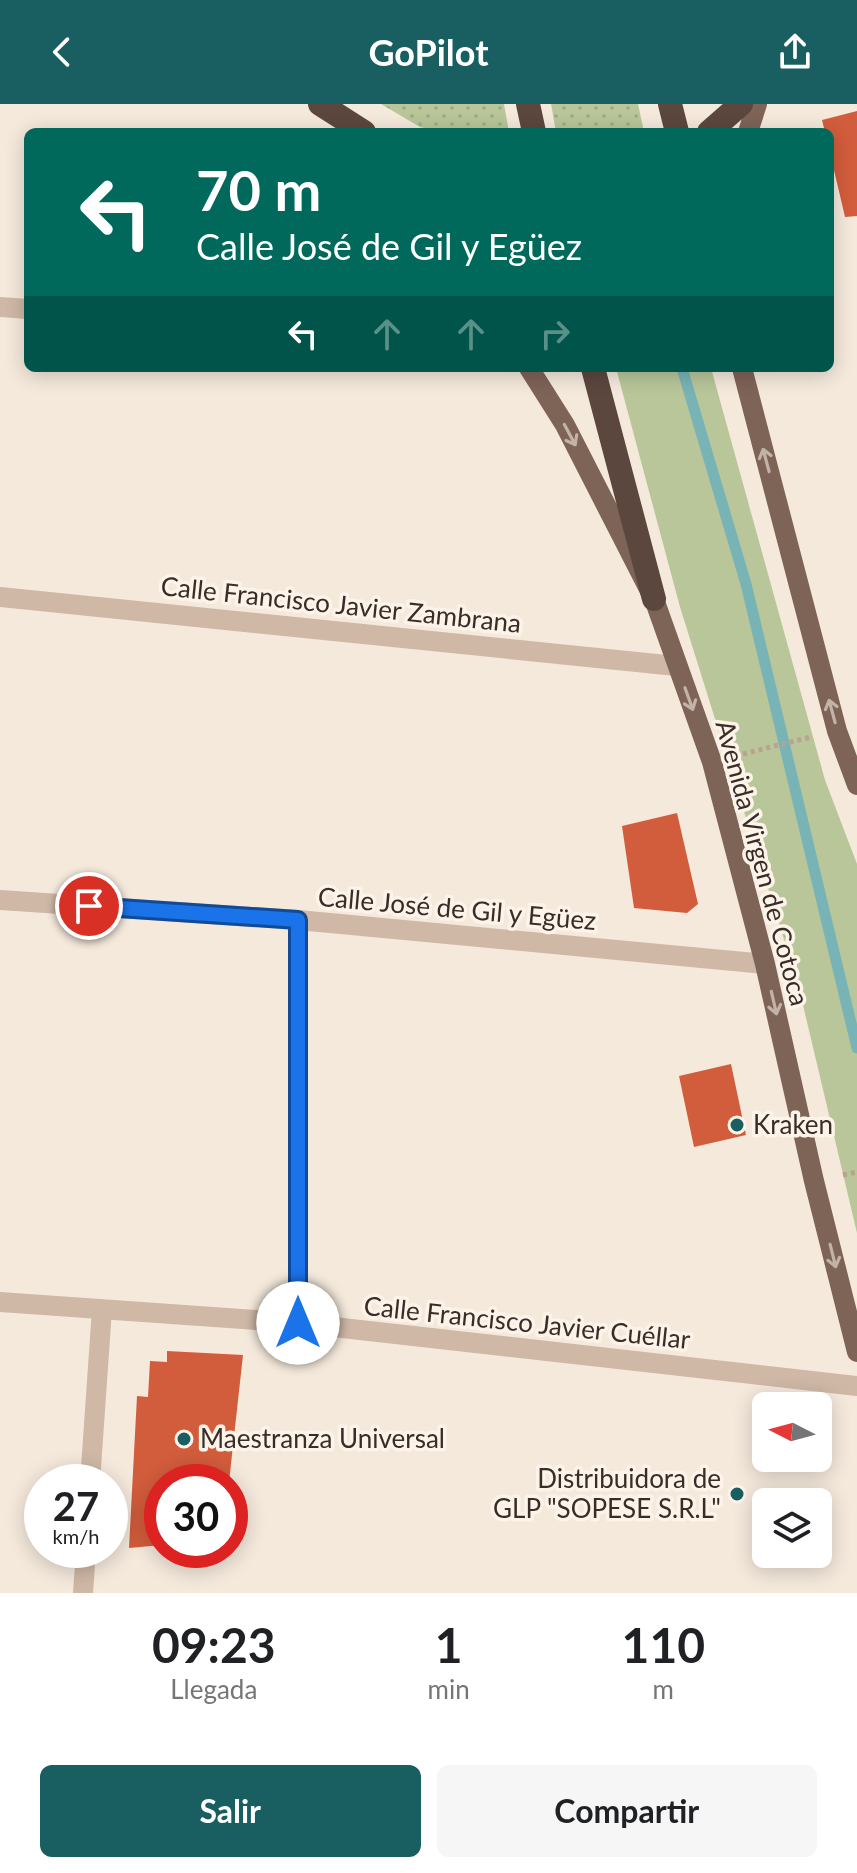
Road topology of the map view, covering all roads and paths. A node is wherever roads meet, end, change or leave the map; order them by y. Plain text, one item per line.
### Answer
1 (528, 104) edge
2 (670, 104) edge
3 (741, 104) edge
4 (757, 104) edge
5 (335, 117) edge
6 (356, 128) edge
7 (533, 128) edge
8 (676, 128) edge
9 (714, 128) edge
10 (749, 128) edge
11 (0, 307) edge
12 (24, 309) edge
13 (532, 372) edge
14 (594, 372) edge
15 (743, 372) edge
16 (0, 597) edge
17 (654, 599) junction
18 (676, 666) junction
19 (820, 735) dead end
20 (743, 754) dead end
21 (857, 785) edge
22 (0, 900) edge
23 (298, 920) junction
24 (765, 964) junction
25 (857, 1172) edge
26 (842, 1175) dead end
27 (0, 1302) edge
28 (102, 1309) junction
29 (298, 1323) junction
30 (857, 1352) edge
31 (857, 1386) edge
32 (91, 1464) edge
33 (85, 1568) edge
34 (83, 1593) edge

1 - 7 highway
2 - 8 highway
3 - 9 highway
4 - 10 main road
5 - 6 highway
11 - 12 street
13 -> 17 main road, Avenida Virgen de Cotoca
14 - 17 highway
21 -> 15 main road
16 - 18 street, Calle Francisco Javier Zambrana
17 - 18 main road, Avenida Virgen de Cotoca
18 -> 24 main road, Avenida Virgen de Cotoca
19 - 20 path
22 - 23 street, Calle José de Gil y Egüez
23 - 24 street, Calle José de Gil y Egüez
23 - 29 street
24 -> 30 main road, Avenida Virgen de Cotoca
25 - 26 path
27 - 28 street, Calle Francisco Javier Cuéllar
28 - 29 street, Calle Francisco Javier Cuéllar
28 - 32 street
29 - 31 street, Calle Francisco Javier Cuéllar
33 - 34 street

